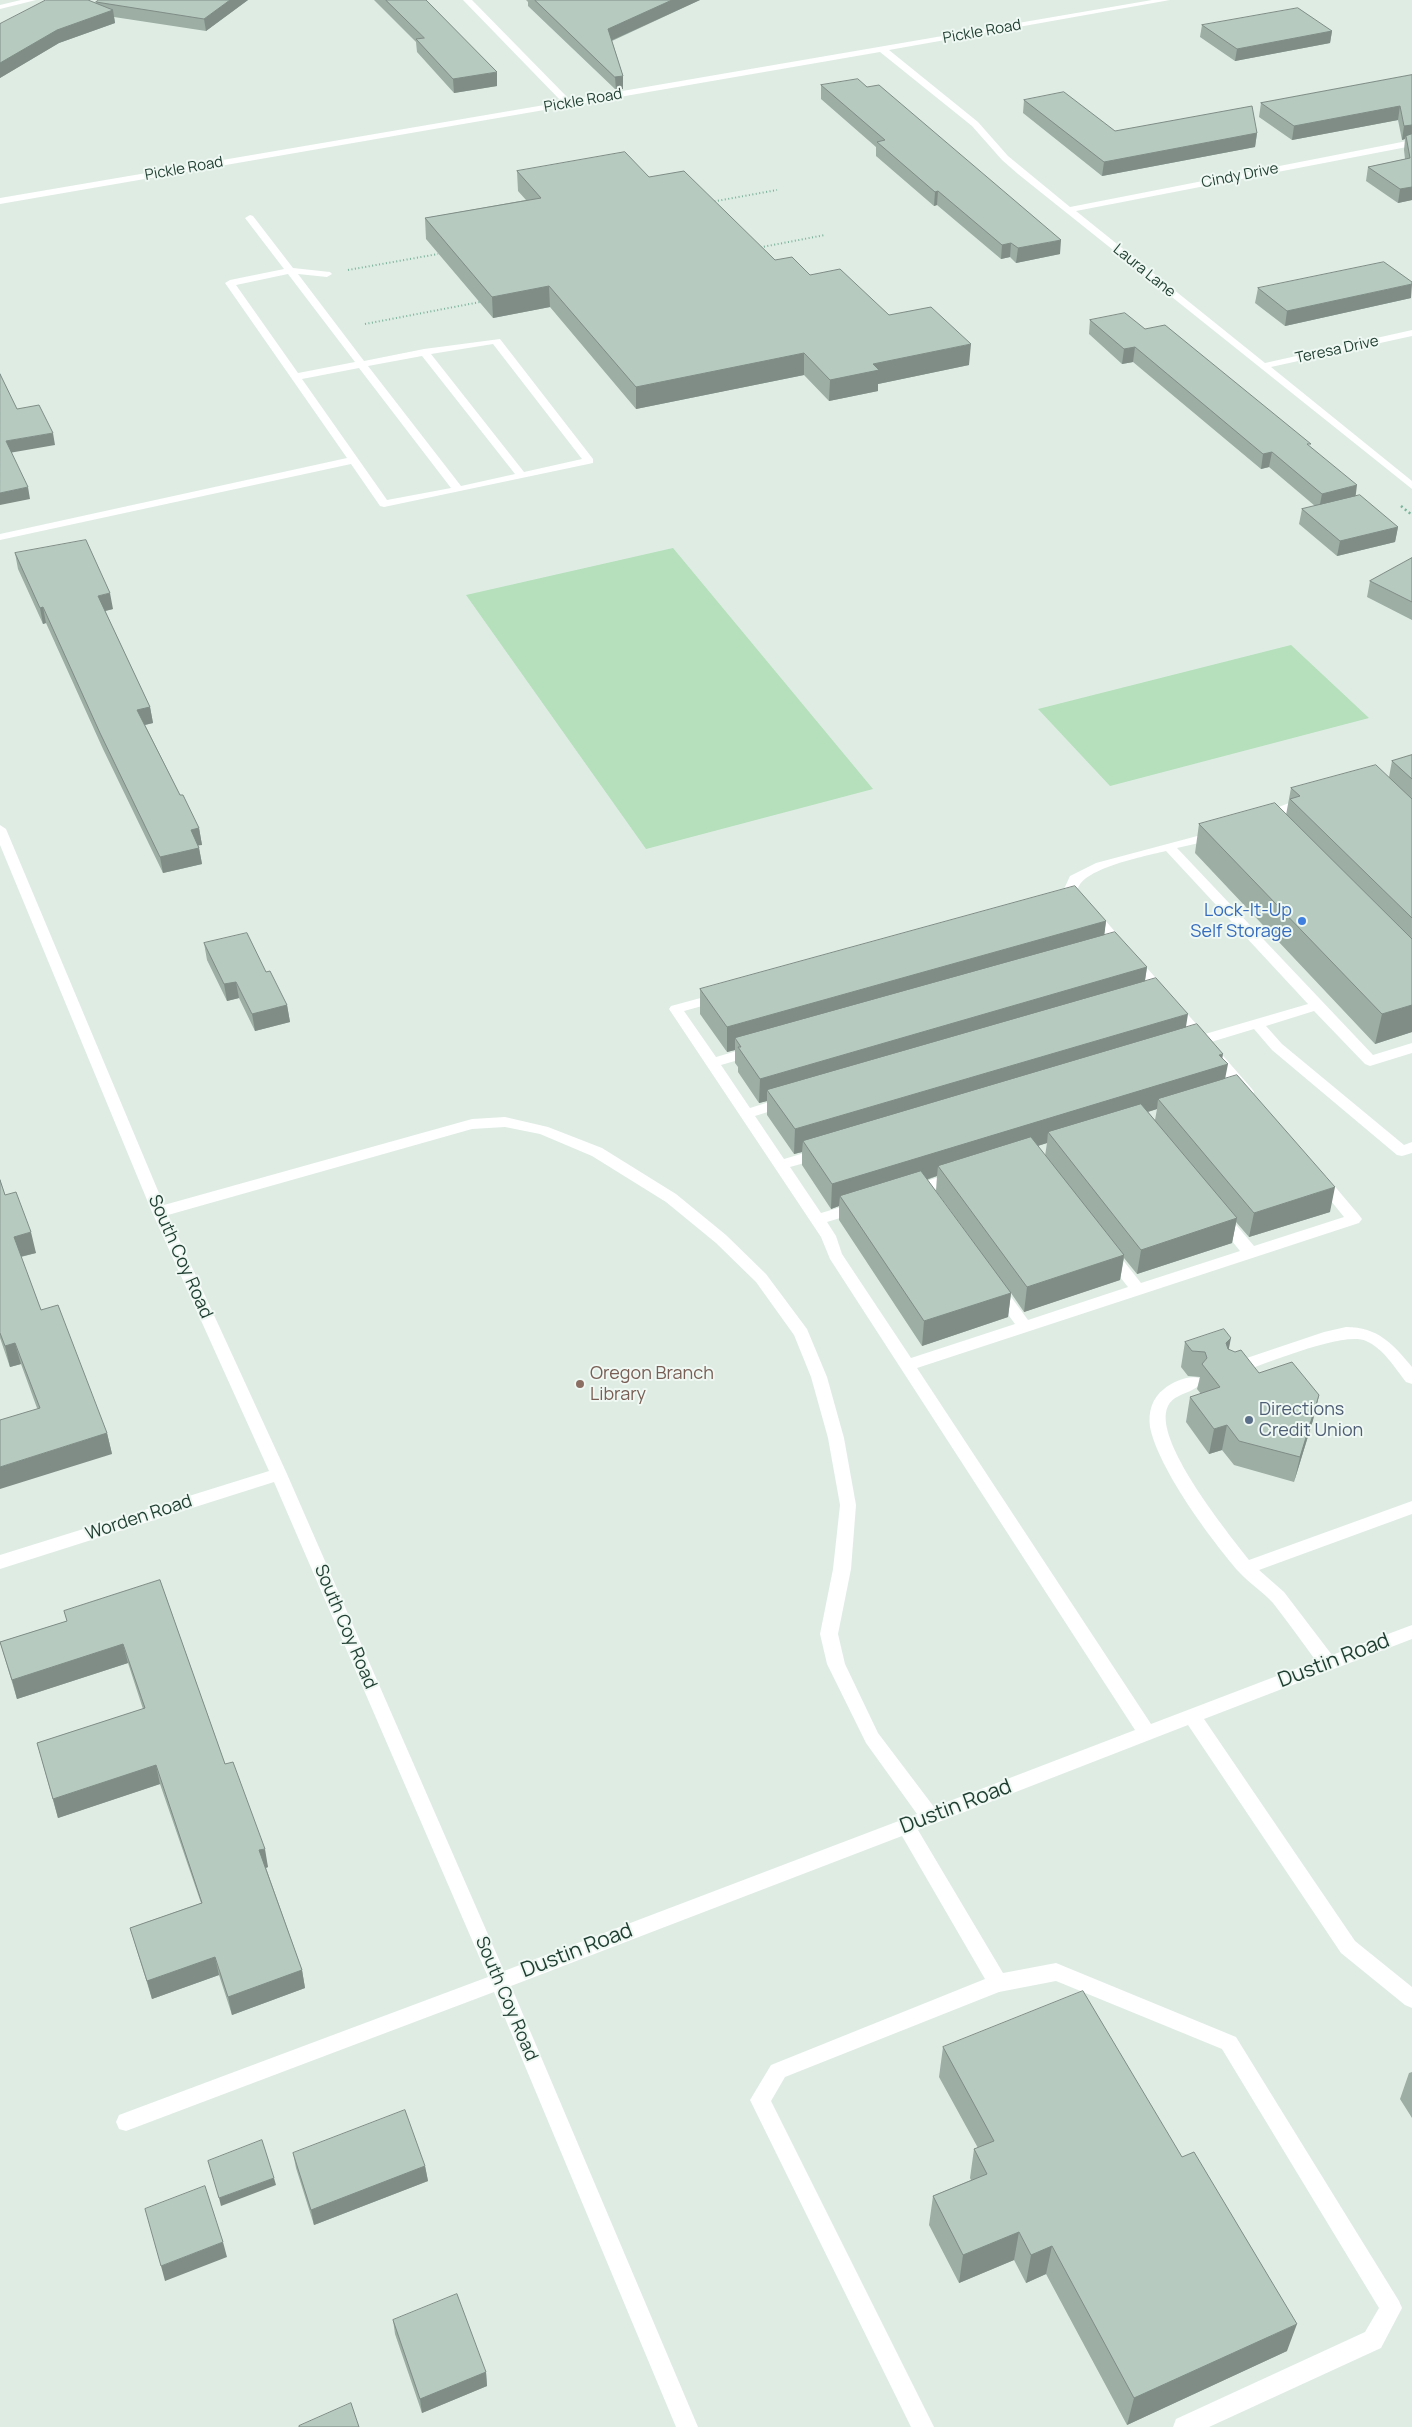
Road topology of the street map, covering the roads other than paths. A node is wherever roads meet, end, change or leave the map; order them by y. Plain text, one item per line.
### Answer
1 (32, 0) edge
2 (467, 0) edge
3 (1166, 0) edge
4 (0, 7) edge
5 (882, 49) junction
6 (568, 103) junction
7 (1412, 143) edge
8 (0, 201) edge
9 (1068, 210) junction
10 (250, 218) dead end
11 (291, 272) junction
12 (327, 274) road end
13 (1412, 333) edge
14 (424, 352) junction
15 (362, 364) junction
16 (1263, 366) junction
17 (295, 377) junction
18 (353, 460) junction
19 (522, 476) junction
20 (1412, 486) edge
21 (458, 490) junction
22 (0, 537) edge
23 (1319, 796) edge
24 (1250, 823) edge
25 (0, 829) edge
26 (1228, 831) edge
27 (1169, 847) junction
28 (1077, 897) junction
29 (1058, 903) edge
30 (1121, 947) junction
31 (1102, 952) edge
32 (733, 993) edge
33 (1161, 993) junction
34 (1142, 998) edge
35 (1317, 1006) junction
36 (1257, 1024) junction
37 (1203, 1040) junction
38 (1184, 1046) edge
39 (769, 1047) edge
40 (1412, 1048) edge
41 (712, 1063) junction
42 (1244, 1089) junction
43 (1226, 1094) edge
44 (803, 1097) edge
45 (1257, 1104) edge
46 (746, 1114) junction
47 (839, 1148) edge
48 (1412, 1148) edge
49 (781, 1165) junction
50 (1308, 1165) edge
51 (968, 1173) edge
52 (923, 1187) junction
53 (897, 1195) edge
54 (934, 1203) edge
55 (870, 1204) edge
56 (1214, 1209) edge
57 (159, 1212) junction
58 (817, 1220) junction
59 (1103, 1245) edge
60 (1251, 1253) junction
61 (991, 1281) edge
62 (1138, 1290) junction
63 (1025, 1327) junction
64 (908, 1366) junction
65 (1232, 1369) edge
66 (1412, 1378) edge
67 (1192, 1382) dead end
68 (279, 1474) junction
69 (1412, 1507) edge
70 (0, 1562) edge
71 (1246, 1568) junction
72 (1412, 1632) edge
73 (1328, 1664) junction
74 (1192, 1716) junction
75 (1146, 1733) junction
76 (930, 1817) junction
77 (906, 1826) junction
78 (499, 1981) junction
79 (998, 1983) junction
80 (1412, 2000) edge
81 (126, 2122) dead end
82 (687, 2427) edge
83 (923, 2427) edge
84 (1184, 2427) edge

1 - 4 street
2 - 6 street
3 - 5 street, Pickle Road
5 - 6 street, Pickle Road
5 - 9 street, Laura Lane
6 - 8 street, Pickle Road
7 - 9 street, Cindy Drive
9 - 16 street, Laura Lane
10 - 11 street
11 - 12 street
11 - 15 street
11 - 17 street
13 - 16 street, Teresa Drive
14 - 15 street
14 - 19 street
14 - 19 street
15 - 17 street
15 - 21 street
16 - 20 street, Laura Lane
17 - 18 street
18 - 21 street
18 - 22 street
19 - 21 street
23 - 24 street
25 - 57 street, South Coy Road
26 - 27 street
27 - 28 street
27 - 35 street
28 - 29 street
28 - 30 street
30 - 31 street
30 - 33 street
32 - 41 street
33 - 34 street
33 - 37 street
35 - 36 street
35 - 40 street
36 - 37 street
36 - 48 street
37 - 38 street
37 - 42 street
39 - 41 street
41 - 46 street
42 - 43 street
42 - 45 street
44 - 46 street
46 - 49 street
47 - 49 street
49 - 58 street
50 - 60 street
51 - 52 street
52 - 53 street
52 - 54 street
55 - 58 street
56 - 60 street
57 - 68 street, South Coy Road
57 - 76 street
58 - 64 street
59 - 62 street
60 - 62 street
61 - 63 street
62 - 63 street
63 - 64 street
64 - 75 street
65 - 66 street
67 - 71 street
68 - 70 street, Worden Road
68 - 78 street, South Coy Road
69 - 71 street
71 - 73 street
72 - 73 street, Dustin Road
73 - 74 street, Dustin Road
74 - 75 street, Dustin Road
74 - 80 street
75 - 76 street, Dustin Road
76 - 77 street, Dustin Road
77 - 78 street, Dustin Road
77 - 79 street
78 - 81 street, Dustin Road
78 - 82 street, South Coy Road
79 - 83 street
79 - 84 street

